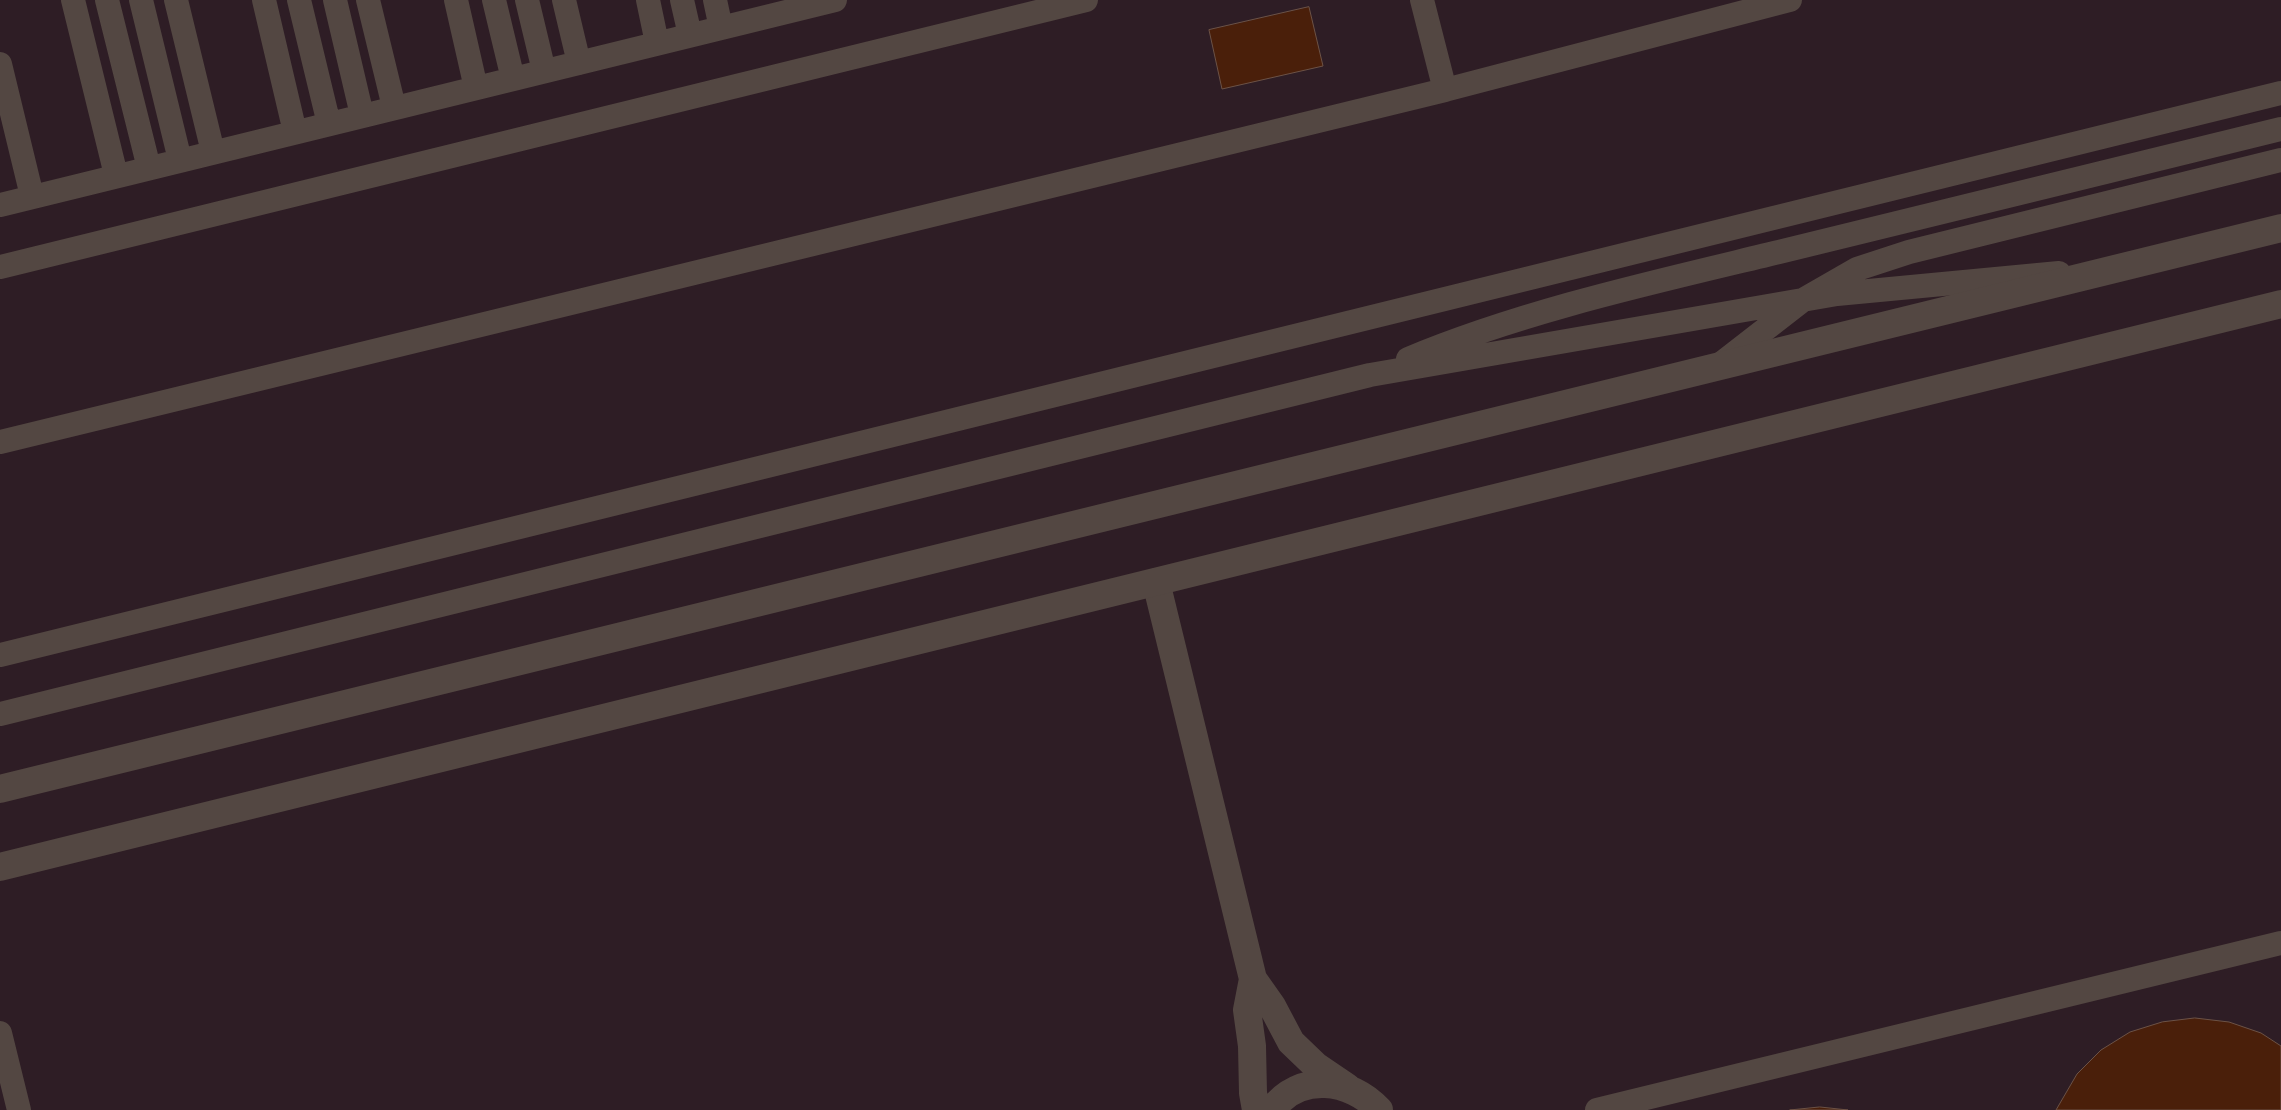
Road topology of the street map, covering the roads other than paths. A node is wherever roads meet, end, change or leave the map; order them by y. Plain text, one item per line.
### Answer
1 (73, 0) edge
2 (108, 0) edge
3 (141, 0) edge
4 (176, 0) edge
5 (264, 0) edge
6 (299, 0) edge
7 (334, 0) edge
8 (368, 0) edge
9 (456, 0) edge
10 (494, 0) edge
11 (527, 0) edge
12 (564, 0) edge
13 (648, 0) edge
14 (682, 0) edge
15 (715, 0) edge
16 (835, 0) edge
17 (1086, 0) edge
18 (1422, 0) edge
19 (1790, 0) edge
20 (757, 9) edge
21 (721, 28) junction
22 (690, 35) junction
23 (658, 43) junction
24 (579, 62) junction
25 (0, 64) edge
26 (544, 71) junction
27 (513, 79) junction
28 (476, 88) junction
29 (1445, 90) junction
30 (2281, 93) edge
31 (394, 108) junction
32 (362, 115) junction
33 (329, 124) junction
34 (2281, 129) edge
35 (295, 132) junction
36 (213, 152) junction
37 (180, 160) junction
38 (2281, 160) edge
39 (149, 168) junction
40 (116, 175) junction
41 (32, 196) junction
42 (0, 204) edge
43 (2281, 228) edge
44 (0, 267) edge
45 (2120, 268) junction
46 (1804, 300) junction
47 (2281, 304) edge
48 (1716, 367) junction
49 (1370, 375) junction
50 (0, 442) edge
51 (1156, 582) junction
52 (0, 655) edge
53 (0, 714) edge
54 (0, 789) edge
55 (0, 867) edge
56 (2281, 943) edge
57 (1253, 979) junction
58 (0, 1033) edge
59 (1347, 1087) junction
60 (19, 1110) edge
61 (1256, 1110) edge
62 (1272, 1110) edge
63 (1379, 1110) edge
64 (1597, 1110) edge

1 - 40 lane
2 - 39 lane
3 - 37 lane
4 - 36 lane
5 - 35 lane
6 - 33 lane
7 - 32 lane
8 - 31 lane
9 - 28 lane
10 - 27 lane
11 - 26 lane
12 - 24 lane
13 - 23 lane
14 - 22 lane
15 - 21 lane
16 - 20 lane
17 - 44 lane
18 - 29 lane
19 - 29 lane
20 - 21 lane
21 - 22 lane
22 - 23 lane
23 - 24 lane
24 - 26 lane
25 - 41 lane
26 - 27 lane
27 - 28 lane
28 - 31 lane
29 - 50 lane
30 - 52 lane
31 - 32 lane
32 - 33 lane
33 - 35 lane
34 - 49 lane
35 - 36 lane
36 - 37 lane
37 - 39 lane
38 - 46 lane
39 - 40 lane
40 - 41 lane
41 - 42 lane
43 - 45 street
45 - 46 lane
45 - 48 street
46 - 48 lane
46 - 49 lane
47 - 51 street
48 - 54 street
49 - 53 lane
51 - 55 street
51 - 57 street
56 - 64 lane
57 - 59 street
57 - 61 street
58 - 60 lane
59 - 62 street
59 - 63 street

